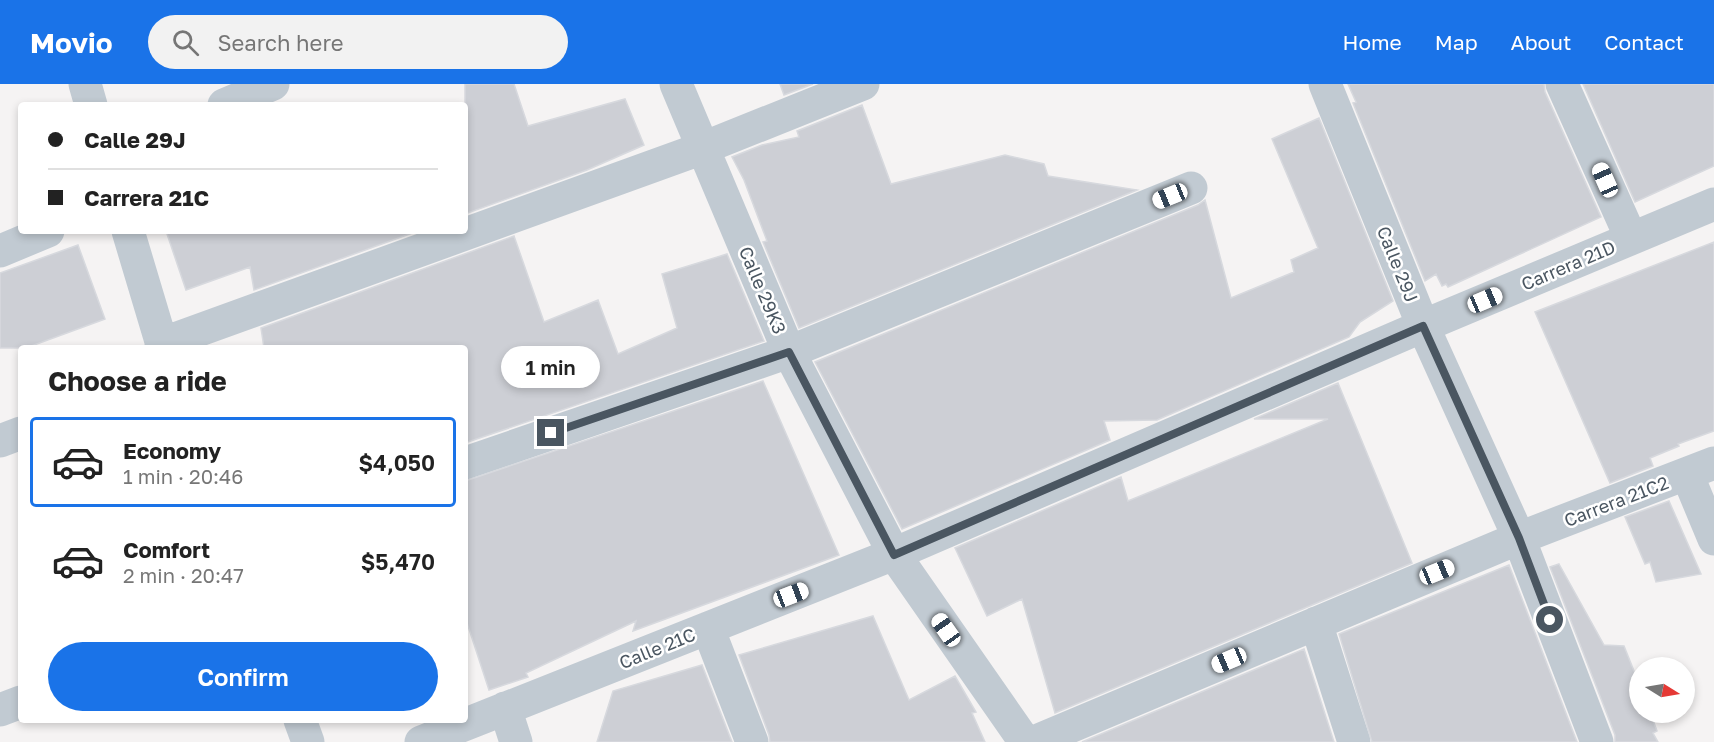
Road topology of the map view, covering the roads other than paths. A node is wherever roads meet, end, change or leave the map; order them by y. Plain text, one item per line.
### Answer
1 (85, 84) edge
2 (273, 84) edge
3 (676, 84) edge
4 (863, 84) edge
5 (1325, 84) edge
6 (1562, 84) edge
7 (90, 102) edge
8 (231, 102) edge
9 (703, 148) junction
10 (1191, 188) dead end
11 (1714, 204) edge
12 (41, 234) edge
13 (129, 234) edge
14 (1631, 238) junction
15 (0, 251) edge
16 (1423, 326) junction
17 (162, 345) edge
18 (165, 345) edge
19 (789, 352) junction
20 (18, 434) edge
21 (0, 441) edge
22 (468, 461) edge
23 (1700, 469) edge
24 (1519, 538) junction
25 (1714, 539) edge
26 (894, 555) junction
27 (1316, 623) junction
28 (708, 628) junction
29 (18, 703) edge
30 (505, 708) junction
31 (0, 710) edge
32 (301, 723) edge
33 (468, 723) edge
34 (468, 723) edge
35 (308, 742) edge
36 (421, 742) edge
37 (516, 742) edge
38 (752, 742) edge
39 (1025, 742) edge
40 (1034, 742) edge
41 (1354, 742) edge
42 (1597, 742) edge

1 - 7 street
2 - 8 street
3 - 9 street, Calle 29K3
4 - 9 street
5 - 16 street, Calle 29J
6 - 14 street
9 - 18 street
9 - 19 street, Calle 29K3
10 - 19 street
11 - 14 street, Carrera 21D
12 - 15 street
13 - 17 street
14 - 16 street, Carrera 21D
16 - 24 street, Calle 29J
16 - 26 street
19 - 22 street
19 - 26 street, Calle 29K3
20 - 21 street
23 - 24 street, Carrera 21C2
23 - 25 street
24 - 27 street, Carrera 21C2
24 - 42 street, Calle 29J
26 - 28 street, Calle 21C
26 - 39 street, Calle 29K3
27 - 40 street, Carrera 21C2
27 - 41 street
28 - 30 street, Calle 21C
28 - 38 street
29 - 31 street
30 - 34 street, Calle 21C
30 - 37 street
32 - 35 street
33 - 36 street, Calle 21C

